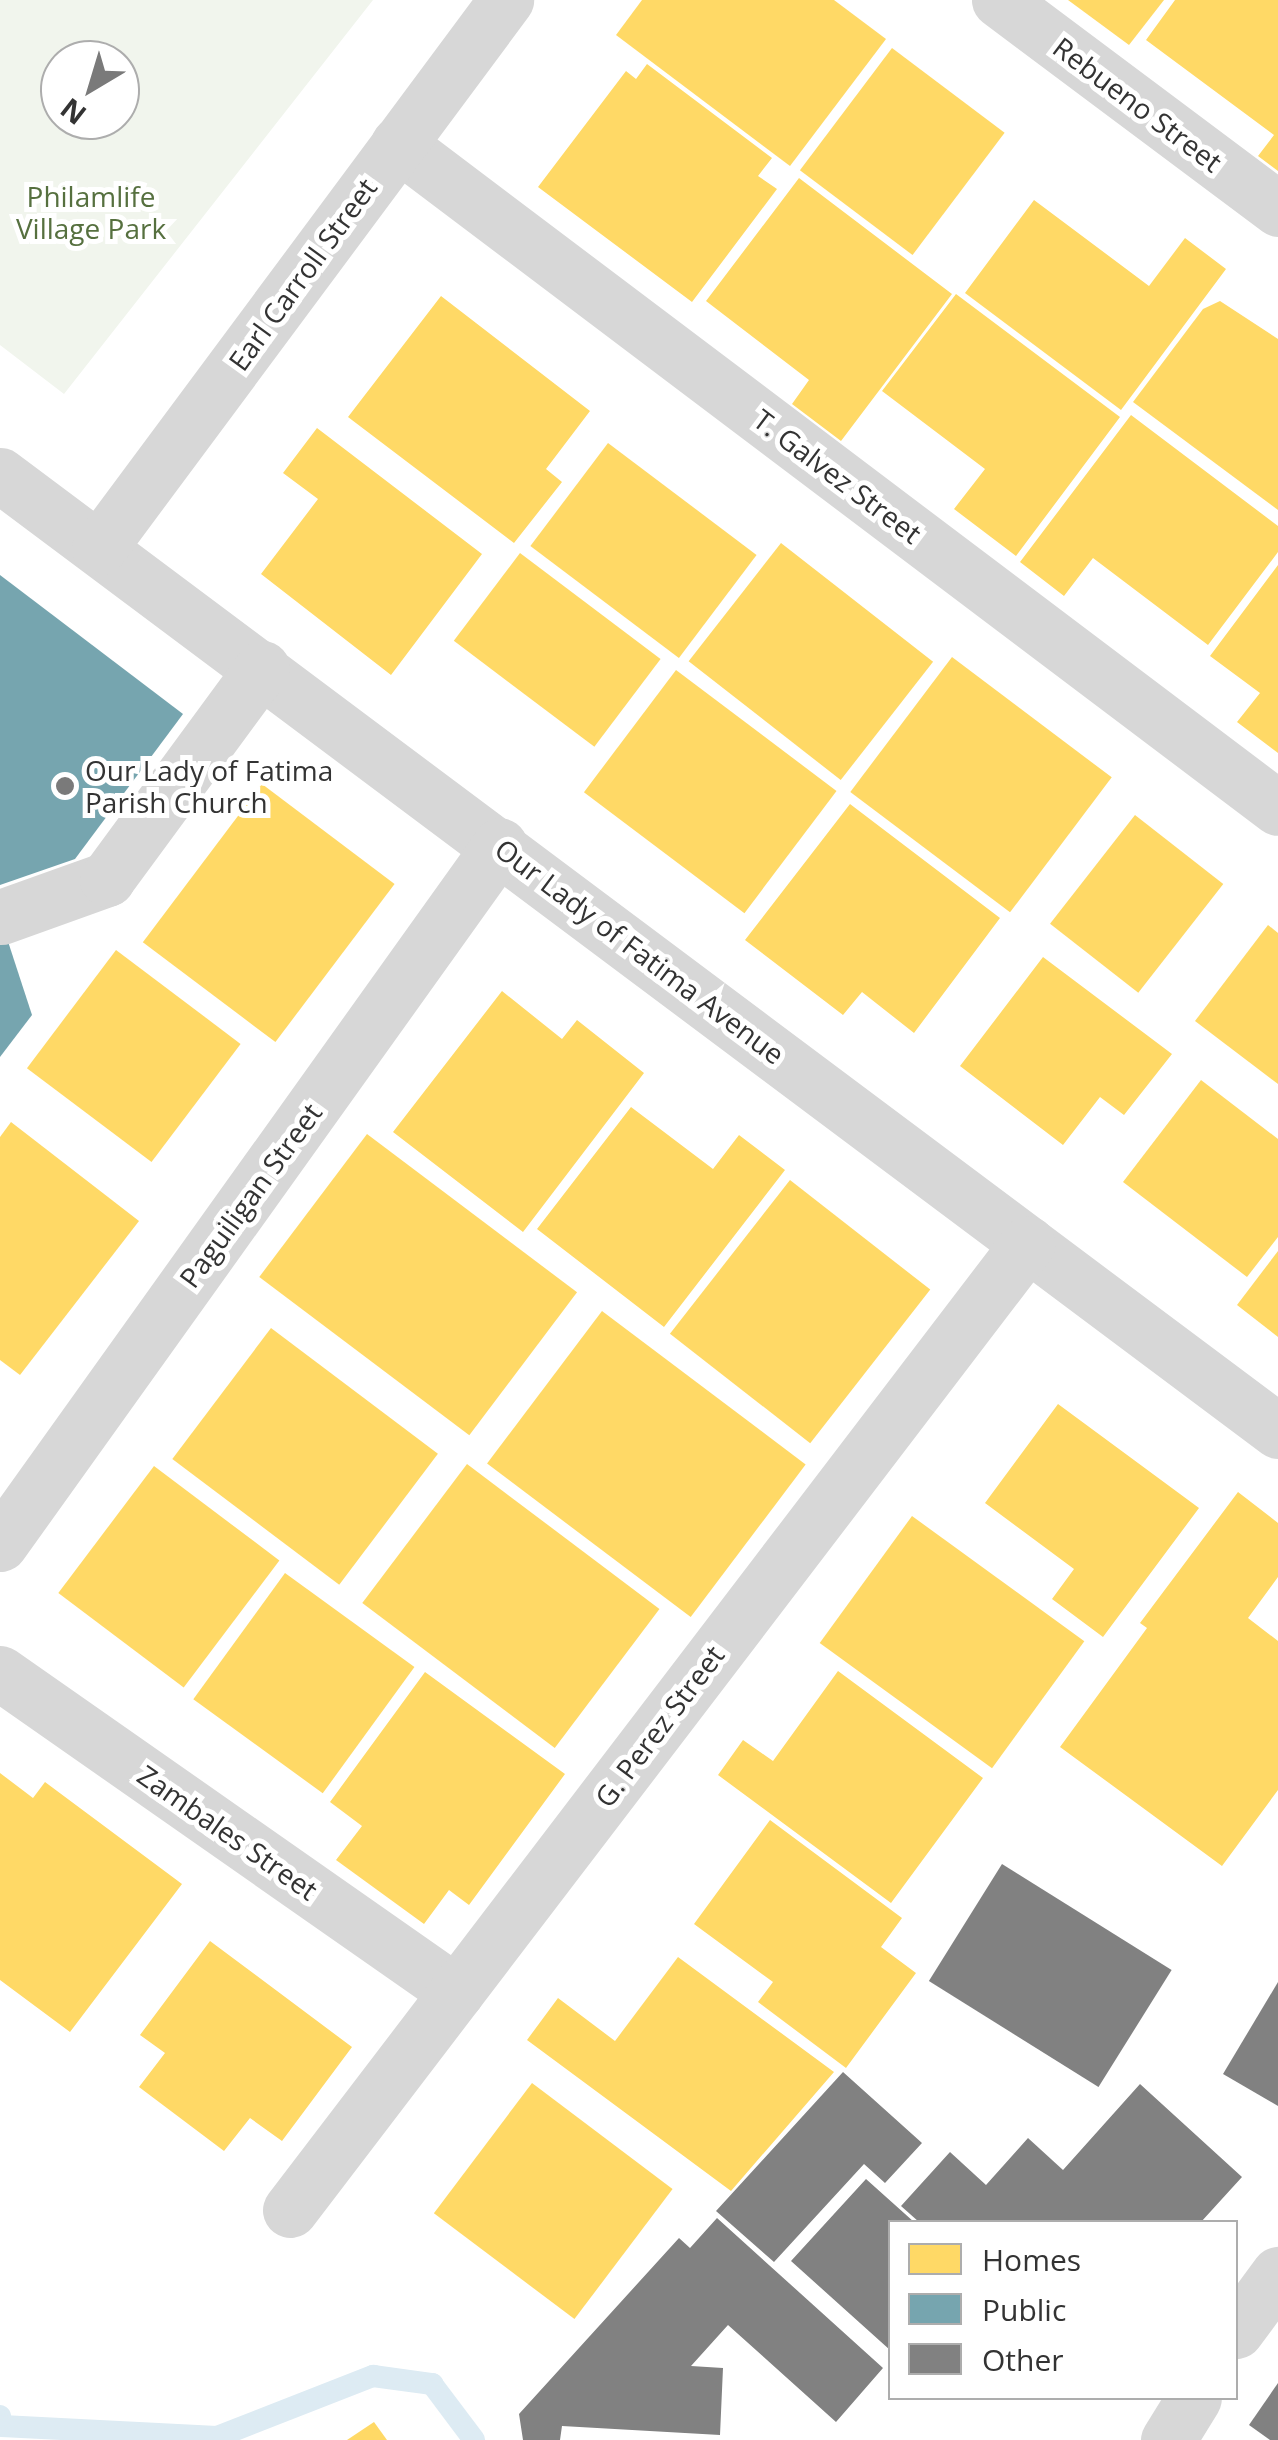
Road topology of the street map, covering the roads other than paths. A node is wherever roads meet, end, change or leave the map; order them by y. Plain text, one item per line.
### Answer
1 (506, 0) edge
2 (998, 0) edge
3 (398, 144) junction
4 (1278, 209) edge
5 (0, 475) edge
6 (99, 548) junction
7 (262, 668) junction
8 (1278, 808) edge
9 (500, 845) junction
10 (1, 916) edge
11 (1028, 1242) junction
12 (1278, 1431) edge
13 (0, 1544) edge
14 (0, 1673) edge
15 (456, 1992) junction
16 (290, 2210) dead end
17 (1278, 2274) edge
18 (1238, 2328) edge
19 (1193, 2400) edge
20 (1168, 2440) edge

1 - 3 street, Earl Carroll Street
2 - 4 street, Rebueno Street
3 - 6 street, Earl Carroll Street
3 - 8 street, T. Galvez Street
5 - 6 street, Our Lady of Fatima Avenue
6 - 7 street, Our Lady of Fatima Avenue
7 - 9 street, Our Lady of Fatima Avenue
7 - 10 street
9 - 11 street, Our Lady of Fatima Avenue
9 - 13 street, Paguiligan Street
11 - 12 street, Our Lady of Fatima Avenue
11 - 15 street, G. Perez Street
14 - 15 street, Zambales Street
15 - 16 street, G. Perez Street
17 - 18 street
19 - 20 street

